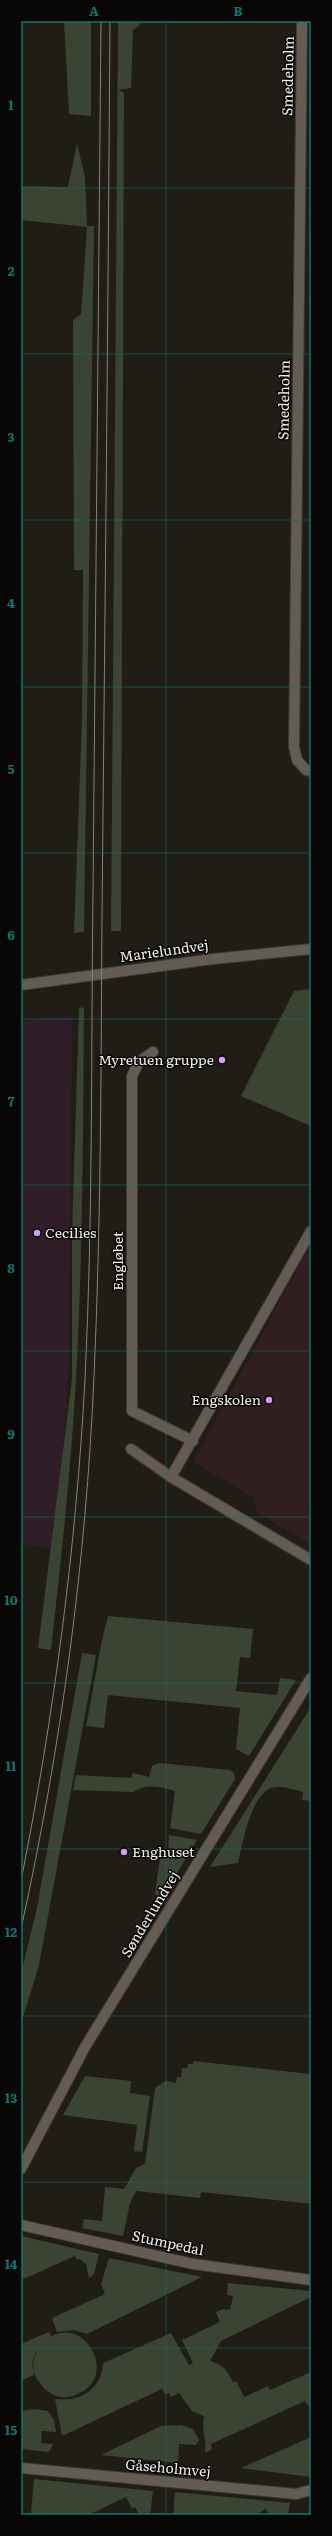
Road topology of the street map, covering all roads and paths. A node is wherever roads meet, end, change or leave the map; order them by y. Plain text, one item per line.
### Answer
1 (302, 21) edge
2 (311, 771) edge
3 (311, 949) edge
4 (21, 985) edge
5 (153, 1052) dead end
6 (311, 1231) edge
7 (193, 1441) junction
8 (130, 1449) dead end
9 (172, 1477) junction
10 (311, 1560) edge
11 (311, 1678) edge
12 (21, 2169) edge
13 (21, 2225) edge
14 (311, 2280) edge
15 (21, 2468) edge
16 (311, 2490) edge

1 - 2 street, Smedeholm
3 - 4 street, Marielundvej
5 - 7 street, Engløbet
6 - 7 street
7 - 9 street
8 - 9 street
9 - 10 street
11 - 12 street, Sønderlundvej
13 - 14 street, Stumpedal
15 - 16 street, Gåseholmvej

